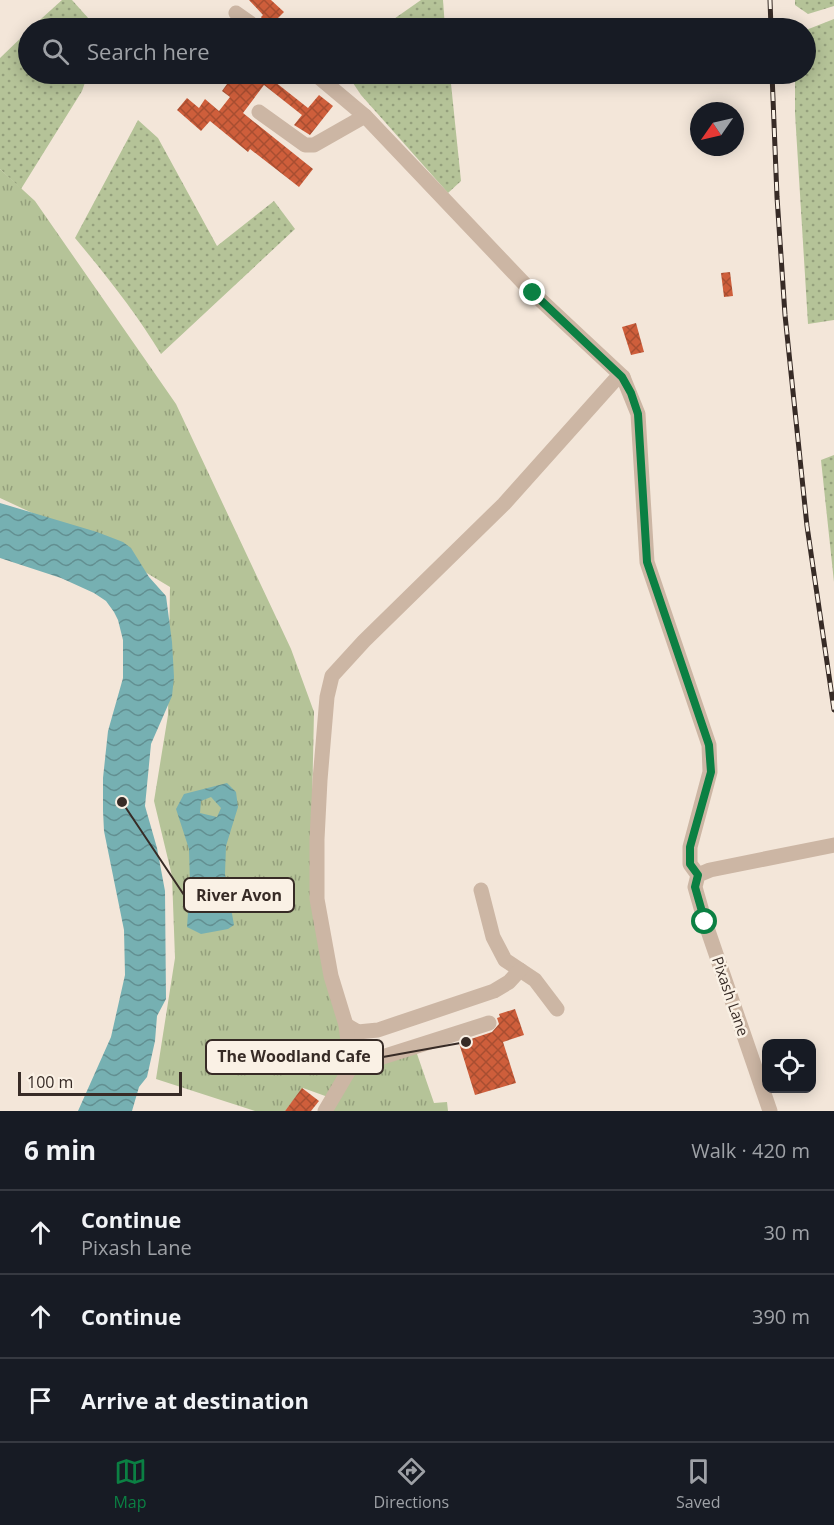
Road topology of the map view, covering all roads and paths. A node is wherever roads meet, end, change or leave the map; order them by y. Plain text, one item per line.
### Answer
1 (236, 12) dead end
2 (244, 18) edge
3 (327, 84) edge
4 (259, 112) dead end
5 (365, 116) junction
6 (622, 377) junction
7 (834, 845) edge
8 (698, 875) junction
9 (481, 890) dead end
10 (520, 970) junction
11 (557, 1008) dead end
12 (489, 1023) dead end
13 (346, 1025) junction
14 (351, 1067) junction
15 (325, 1111) edge
16 (770, 1111) edge

1 - 2 street
3 - 5 street
4 - 5 street
5 - 6 street
6 - 8 street, Pixash Lane
6 - 13 street
7 - 8 street
8 - 16 street, Pixash Lane
9 - 10 street
10 - 11 street
10 - 13 street
12 - 14 street
13 - 14 street
14 - 15 street

